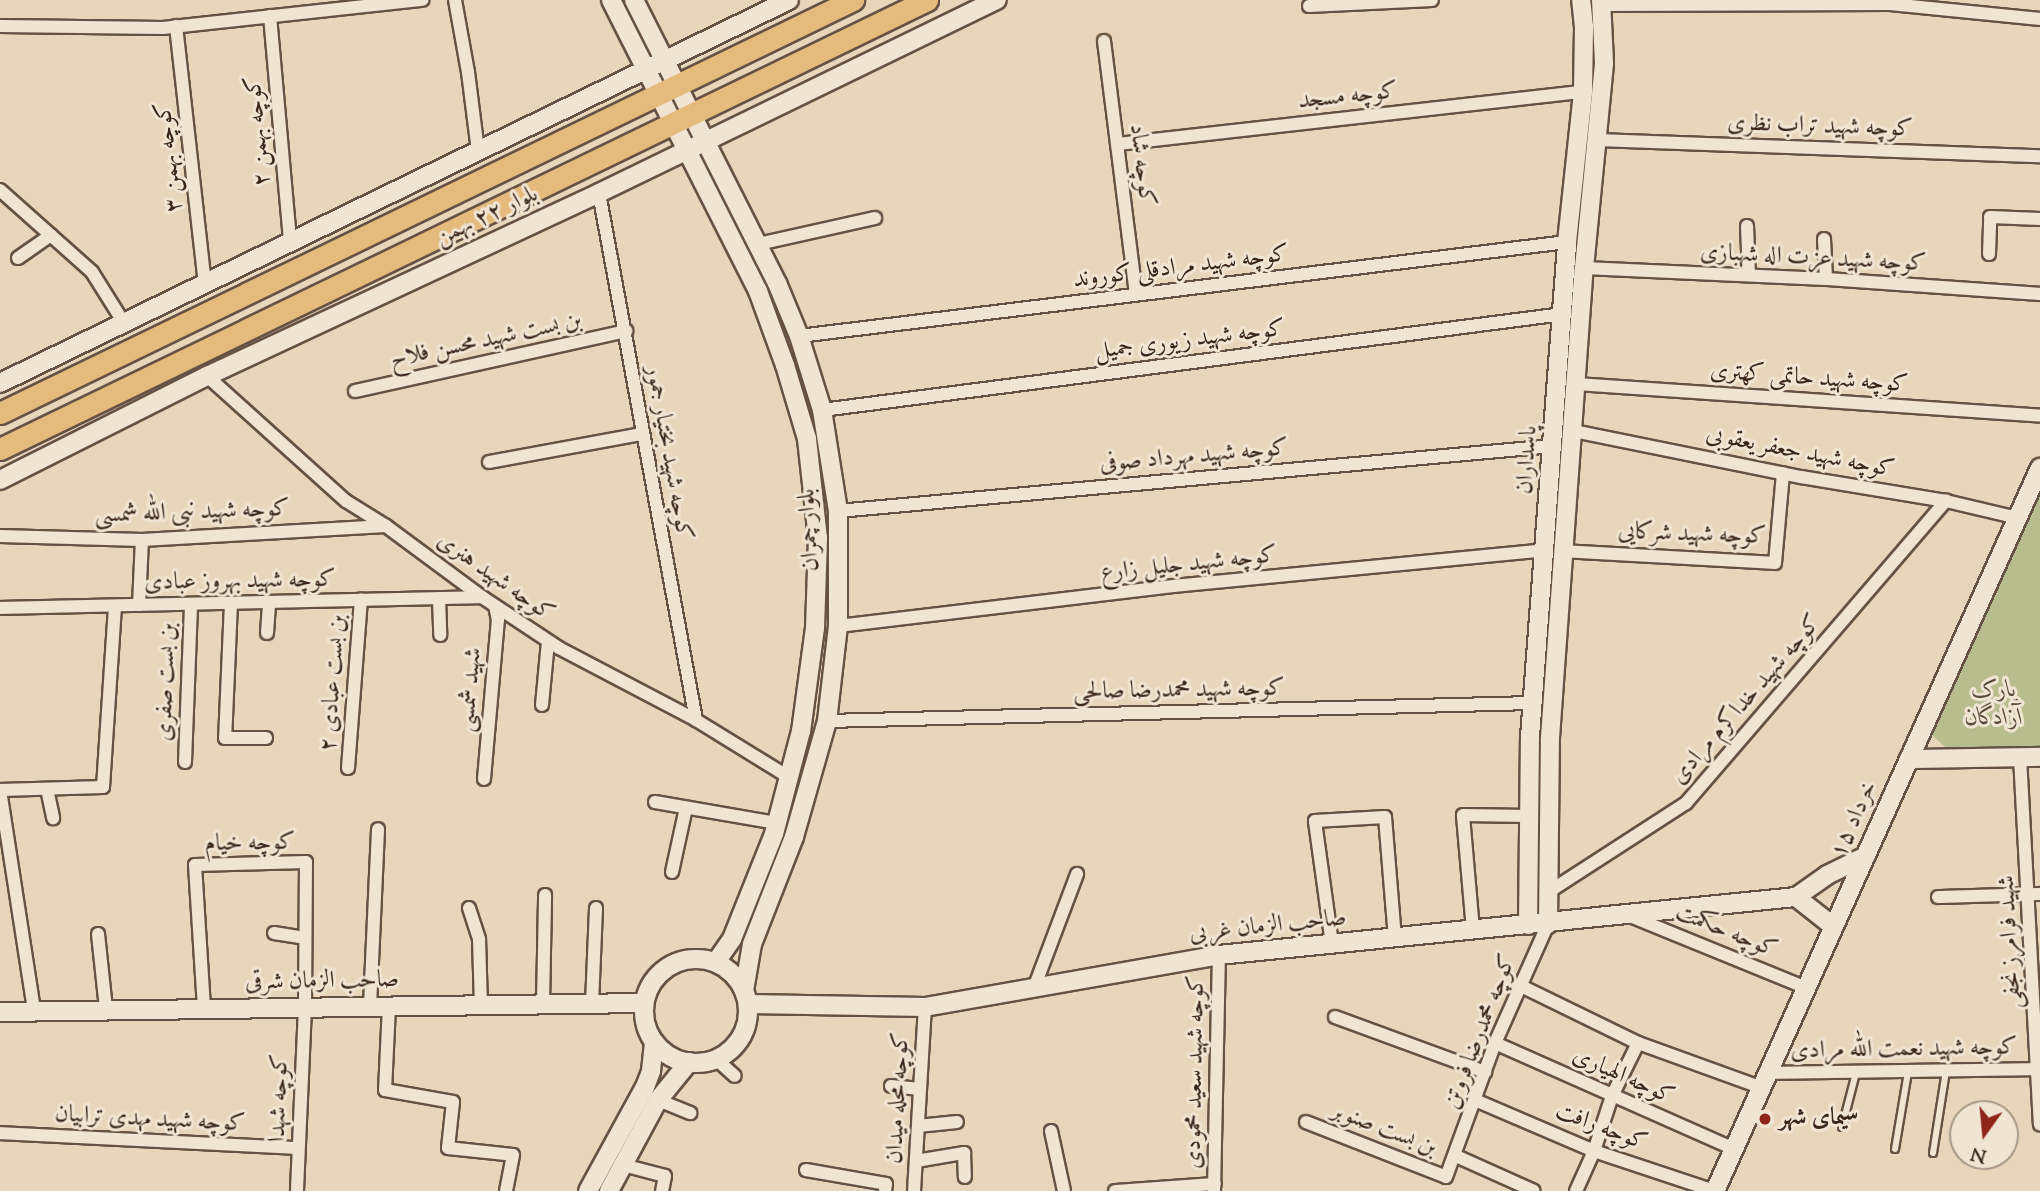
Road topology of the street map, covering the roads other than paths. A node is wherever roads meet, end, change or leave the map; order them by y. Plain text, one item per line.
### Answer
1 (422, 0) edge
2 (454, 0) edge
3 (611, 0) edge
4 (634, 0) edge
5 (789, 0) edge
6 (853, 0) edge
7 (927, 0) edge
8 (997, 0) edge
9 (1432, 0) edge
10 (1581, 0) edge
11 (1601, 2) edge
12 (1309, 6) dead end
13 (270, 16) junction
14 (2040, 19) edge
15 (0, 26) edge
16 (176, 26) junction
17 (1104, 41) dead end
18 (666, 60) junction
19 (647, 69) junction
20 (670, 90) junction
21 (1583, 92) junction
22 (684, 118) junction
23 (1597, 140) junction
24 (707, 141) junction
25 (1117, 144) junction
26 (688, 150) junction
27 (478, 151) junction
28 (2040, 156) edge
29 (0, 190) edge
30 (600, 193) junction
31 (875, 218) dead end
32 (2040, 219) edge
33 (1747, 226) dead end
34 (51, 235) junction
35 (1824, 239) dead end
36 (290, 242) junction
37 (1567, 242) junction
38 (758, 244) junction
39 (1989, 254) dead end
40 (18, 258) dead end
41 (1584, 268) junction
42 (1749, 275) junction
43 (1826, 279) junction
44 (205, 283) junction
45 (1136, 294) junction
46 (2040, 294) edge
47 (1563, 314) junction
48 (124, 323) junction
49 (626, 331) junction
50 (800, 335) junction
51 (207, 376) junction
52 (0, 383) edge
53 (1575, 384) junction
54 (355, 391) dead end
55 (822, 410) junction
56 (0, 413) edge
57 (2040, 416) edge
58 (1574, 431) junction
59 (641, 434) junction
60 (1553, 446) junction
61 (0, 449) edge
62 (489, 462) dead end
63 (2040, 468) edge
64 (1783, 473) junction
65 (0, 481) edge
66 (1946, 501) junction
67 (838, 511) junction
68 (2018, 518) junction
69 (386, 526) junction
70 (0, 536) edge
71 (142, 540) junction
72 (1554, 551) junction
73 (481, 597) junction
74 (439, 598) junction
75 (361, 600) junction
76 (269, 602) junction
77 (231, 603) junction
78 (191, 604) junction
79 (139, 605) junction
80 (115, 606) junction
81 (495, 606) junction
82 (0, 608) edge
83 (838, 626) junction
84 (267, 632) dead end
85 (440, 635) dead end
86 (548, 641) junction
87 (1533, 703) junction
88 (542, 705) dead end
89 (696, 720) junction
90 (827, 721) junction
91 (266, 738) dead end
92 (2020, 757) junction
93 (2040, 757) edge
94 (1909, 759) junction
95 (185, 762) dead end
96 (348, 768) dead end
97 (787, 776) junction
98 (484, 779) dead end
99 (47, 789) junction
100 (0, 790) edge
101 (654, 802) dead end
102 (686, 807) junction
103 (1529, 816) junction
104 (53, 818) dead end
105 (777, 823) junction
106 (378, 829) dead end
107 (1866, 856) junction
108 (7, 868) edge
109 (671, 872) dead end
110 (1077, 874) dead end
111 (1550, 891) junction
112 (2035, 894) edge
113 (545, 895) dead end
114 (1796, 897) junction
115 (1938, 897) dead end
116 (468, 908) dead end
117 (596, 908) dead end
118 (1630, 915) junction
119 (1548, 924) junction
120 (1528, 925) junction
121 (1834, 927) junction
122 (1473, 930) junction
123 (274, 933) dead end
124 (98, 934) dead end
125 (305, 937) junction
126 (1395, 938) junction
127 (1332, 944) junction
128 (1219, 955) junction
129 (716, 962) junction
130 (1519, 985) junction
131 (1034, 988) junction
132 (1806, 988) junction
133 (746, 997) junction
134 (644, 1003) junction
135 (543, 1004) junction
136 (592, 1004) junction
137 (481, 1005) junction
138 (370, 1006) junction
139 (389, 1006) junction
140 (305, 1007) junction
141 (925, 1007) junction
142 (204, 1008) junction
143 (34, 1009) junction
144 (106, 1009) junction
145 (0, 1012) edge
146 (1335, 1017) dead end
147 (654, 1042) junction
148 (1495, 1043) junction
149 (1638, 1043) junction
150 (716, 1059) junction
151 (689, 1062) junction
152 (2039, 1069) edge
153 (1946, 1071) junction
154 (1485, 1072) junction
155 (1908, 1072) junction
156 (1856, 1073) junction
157 (735, 1076) dead end
158 (1765, 1080) junction
159 (891, 1086) dead end
160 (920, 1089) junction
161 (1612, 1096) junction
162 (658, 1100) junction
163 (1475, 1100) junction
164 (691, 1113) dead end
165 (957, 1122) dead end
166 (1306, 1122) dead end
167 (2040, 1124) edge
168 (918, 1126) junction
169 (1842, 1127) dead end
170 (1051, 1131) dead end
171 (0, 1133) edge
172 (298, 1148) junction
173 (1734, 1149) junction
174 (1895, 1149) dead end
175 (1594, 1151) junction
176 (1933, 1153) dead end
177 (1456, 1156) junction
178 (916, 1161) junction
179 (623, 1165) junction
180 (806, 1170) dead end
181 (965, 1177) dead end
182 (1446, 1177) joint
183 (1214, 1188) edge
184 (297, 1191) edge
185 (506, 1191) edge
186 (588, 1191) edge
187 (609, 1191) edge
188 (662, 1191) edge
189 (885, 1191) edge
190 (914, 1191) edge
191 (1064, 1191) edge
192 (1115, 1191) edge
193 (1534, 1191) edge
194 (1576, 1191) edge
195 (1715, 1191) edge

1 - 13 street
2 - 27 street
3 - 19 main road
4 - 18 main road
5 - 18 main road
6 - 20 main road, بلوار ۲۲ بهمن
7 - 22 main road, بلوار ۲۲ بهمن
8 - 24 main road, بلوار ۲۲ بهمن
9 - 12 street
10 - 21 main road, پاسداران
11 - 14 street
11 - 23 main road, پاسداران
13 - 16 street
13 - 36 street, کوچه بهمن ۲
15 - 16 street
16 - 44 street, کوچه بهمن ۳
17 - 25 street, کوچه شاد
18 - 19 main road
18 - 20 main road
19 - 20 main road
19 - 27 main road
20 - 22 main road, بلوار چمران
20 - 56 main road, بلوار ۲۲ بهمن
21 - 25 street, کوچه مسجد
21 - 37 main road, پاسداران
22 - 24 main road, بلوار چمران
22 - 26 main road, بلوار چمران
22 - 61 main road, بلوار ۲۲ بهمن
23 - 28 street, کوچه شهید تراب نظری
23 - 41 main road, پاسداران
24 - 26 main road, بلوار ۲۲ بهمن
24 - 38 main road, بلوار چمران
25 - 45 street, کوچه شاد
26 - 30 main road, بلوار ۲۲ بهمن
26 - 97 main road, بلوار چمران
27 - 36 main road
29 - 34 street
30 - 49 street, کوچه شهید بختیار جمور
30 - 51 main road, بلوار ۲۲ بهمن
31 - 38 street
32 - 39 street
33 - 42 street
34 - 40 street
34 - 48 street
35 - 43 street
36 - 44 main road
37 - 45 street, کوچه شهید مرادقلی کوروند
37 - 47 main road, پاسداران
38 - 50 main road, بلوار چمران
41 - 42 street, کوچه شهید عزت اله شهبازی
41 - 53 main road, پاسداران
42 - 43 street, کوچه شهید عزت اله شهبازی
43 - 46 street, کوچه شهید عزت اله شهبازی
44 - 48 main road
45 - 50 street, کوچه شهید مرادقلی کوروند
47 - 55 street, کوچه شهید زیوری جمیل
47 - 60 main road, پاسداران
48 - 52 main road
49 - 54 street, بن بست شهید محسن فلاح
49 - 59 street, کوچه شهید بختیار جمور
50 - 55 main road, بلوار چمران
51 - 65 main road, بلوار ۲۲ بهمن
51 - 69 street, کوچه شهید هنری
53 - 57 street, کوچه شهید حاتمی کهتری
53 - 58 main road, پاسداران
55 - 67 main road, بلوار چمران
58 - 64 street, کوچه شهید جعفر یعقوبی
58 - 72 main road, پاسداران
59 - 62 street
59 - 89 street, کوچه شهید بختیار جمور
60 - 67 street, کوچه شهید مهرداد صوفی
60 - 72 main road, پاسداران
63 - 68 main road, ۱۵ خرداد
64 - 66 street, کوچه شهید جعفر یعقوبی
64 - 72 street, کوچه شهید شرکایی
66 - 68 street, کوچه شهید جعفر یعقوبی
66 - 111 street, کوچه شهید خداکرم مرادی
67 - 83 main road, بلوار چمران
68 - 94 main road, ۱۵ خرداد
69 - 71 street, کوچه شهید نبی الله شمسی
69 - 73 street, کوچه شهید هنری
70 - 71 street, کوچه شهید نبی الله شمسی
71 - 79 street
72 - 83 street, کوچه شهید جلیل زارع
72 - 87 main road, پاسداران
72 - 111 main road, پاسداران
73 - 74 street, کوچه شهید بهروز عبادی
73 - 81 street, کوچه شهید هنری
74 - 75 street, کوچه شهید بهروز عبادی
74 - 85 street
75 - 76 street, کوچه شهید بهروز عبادی
75 - 96 street, بن بست عبادی ۲
76 - 77 street, کوچه شهید بهروز عبادی
76 - 84 street
77 - 78 street, کوچه شهید بهروز عبادی
77 - 91 street
78 - 79 street, کوچه شهید بهروز عبادی
78 - 95 street, بن بست صفری
79 - 80 street, کوچه شهید بهروز عبادی
80 - 82 street, کوچه شهید بهروز عبادی
80 - 99 street
81 - 86 street, کوچه شهید هنری
81 - 98 street, شهید شمسی
83 - 90 main road, بلوار چمران
86 - 88 street
86 - 89 street, کوچه شهید هنری
87 - 90 street, کوچه شهید محمدرضا صالحی
87 - 103 main road, پاسداران
89 - 97 street, کوچه شهید هنری
90 - 133 main road, بلوار چمران
92 - 93 main road
92 - 94 main road
92 - 112 street, شهید فرامرز نجفی
94 - 107 main road, ۱۵ خرداد
97 - 105 main road, بلوار چمران
99 - 100 street
99 - 104 street
100 - 108 street
101 - 102 street
102 - 105 street
102 - 109 street
103 - 120 main road, پاسداران
103 - 122 street
105 - 129 main road, بلوار چمران
106 - 138 street
107 - 114 main road
107 - 121 main road, ۱۵ خرداد
108 - 143 street
110 - 131 street
111 - 119 main road, پاسداران
112 - 115 street
112 - 152 street, شهید فرامرز نجفی
113 - 135 street
114 - 118 main road, صاحب الزمان غربی
114 - 121 main road
116 - 137 street
117 - 136 street
118 - 119 main road, صاحب الزمان غربی
118 - 132 street, کوچه حکمت
119 - 120 main road, صاحب الزمان غربی
119 - 130 street, کوچه محمدرضا فروتن
120 - 122 main road, صاحب الزمان غربی
121 - 132 main road, ۱۵ خرداد
122 - 126 main road, صاحب الزمان غربی
123 - 125 street
124 - 144 street
125 - 140 street, کوچه خیام
125 - 142 street, کوچه خیام
126 - 127 main road, صاحب الزمان غربی
126 - 127 street
127 - 128 main road, صاحب الزمان غربی
128 - 131 main road, صاحب الزمان غربی
128 - 183 street, کوچه شهید سعید محمودی
129 - 133 main road
129 - 134 main road
130 - 148 street, کوچه محمدرضا فروتن
130 - 149 street, کوچه شهید نعمت الله مرادی
131 - 141 main road, صاحب الزمان غربی
132 - 158 main road, ۱۵ خرداد
133 - 141 main road, صاحب الزمان غربی
133 - 150 main road
134 - 136 main road, صاحب الزمان شرقی
134 - 147 main road
135 - 136 main road, صاحب الزمان شرقی
135 - 137 main road, صاحب الزمان شرقی
137 - 139 main road, صاحب الزمان شرقی
138 - 139 main road, صاحب الزمان شرقی
138 - 140 main road, صاحب الزمان شرقی
139 - 185 street
140 - 142 main road, صاحب الزمان شرقی
140 - 172 street, کوچه شهدا
141 - 160 street, کوچه محله میدان
142 - 144 main road, صاحب الزمان شرقی
143 - 144 main road, صاحب الزمان شرقی
143 - 145 main road, صاحب الزمان شرقی
146 - 154 street
147 - 151 main road
147 - 186 main road
148 - 154 street, کوچه محمدرضا فروتن
148 - 161 street, کوچه الهیاری
149 - 158 street, کوچه شهید نعمت الله مرادی
149 - 161 street
150 - 151 main road
150 - 157 street
151 - 162 main road
152 - 153 street, کوچه شهید نعمت الله مرادی
152 - 167 street, شهید فرامرز نجفی
153 - 155 street, کوچه شهید نعمت الله مرادی
153 - 176 lane
154 - 163 street, کوچه محمدرضا فروتن
155 - 156 street, کوچه شهید نعمت الله مرادی
155 - 174 lane
156 - 158 street, کوچه شهید نعمت الله مرادی
156 - 169 lane
158 - 173 main road, ۱۵ خرداد
159 - 160 street
160 - 168 street, کوچه محله میدان
161 - 173 street, کوچه الهیاری
161 - 175 street
162 - 164 street
162 - 179 main road
163 - 175 street, کوچه رافت
163 - 177 street, کوچه محمدرضا فروتن
165 - 168 street
166 - 182 street, بن بست صنوبر
168 - 178 street, کوچه محله میدان
170 - 191 street
171 - 172 street, کوچه شهید مهدی ترابیان
172 - 184 street, کوچه شهدا
173 - 195 main road, ۱۵ خرداد
175 - 194 street
175 - 195 street, کوچه رافت
177 - 182 street, کوچه محمدرضا فروتن
177 - 193 street
178 - 181 street
178 - 190 street, کوچه محله میدان
179 - 187 main road
179 - 188 street
180 - 189 street
183 - 192 street

